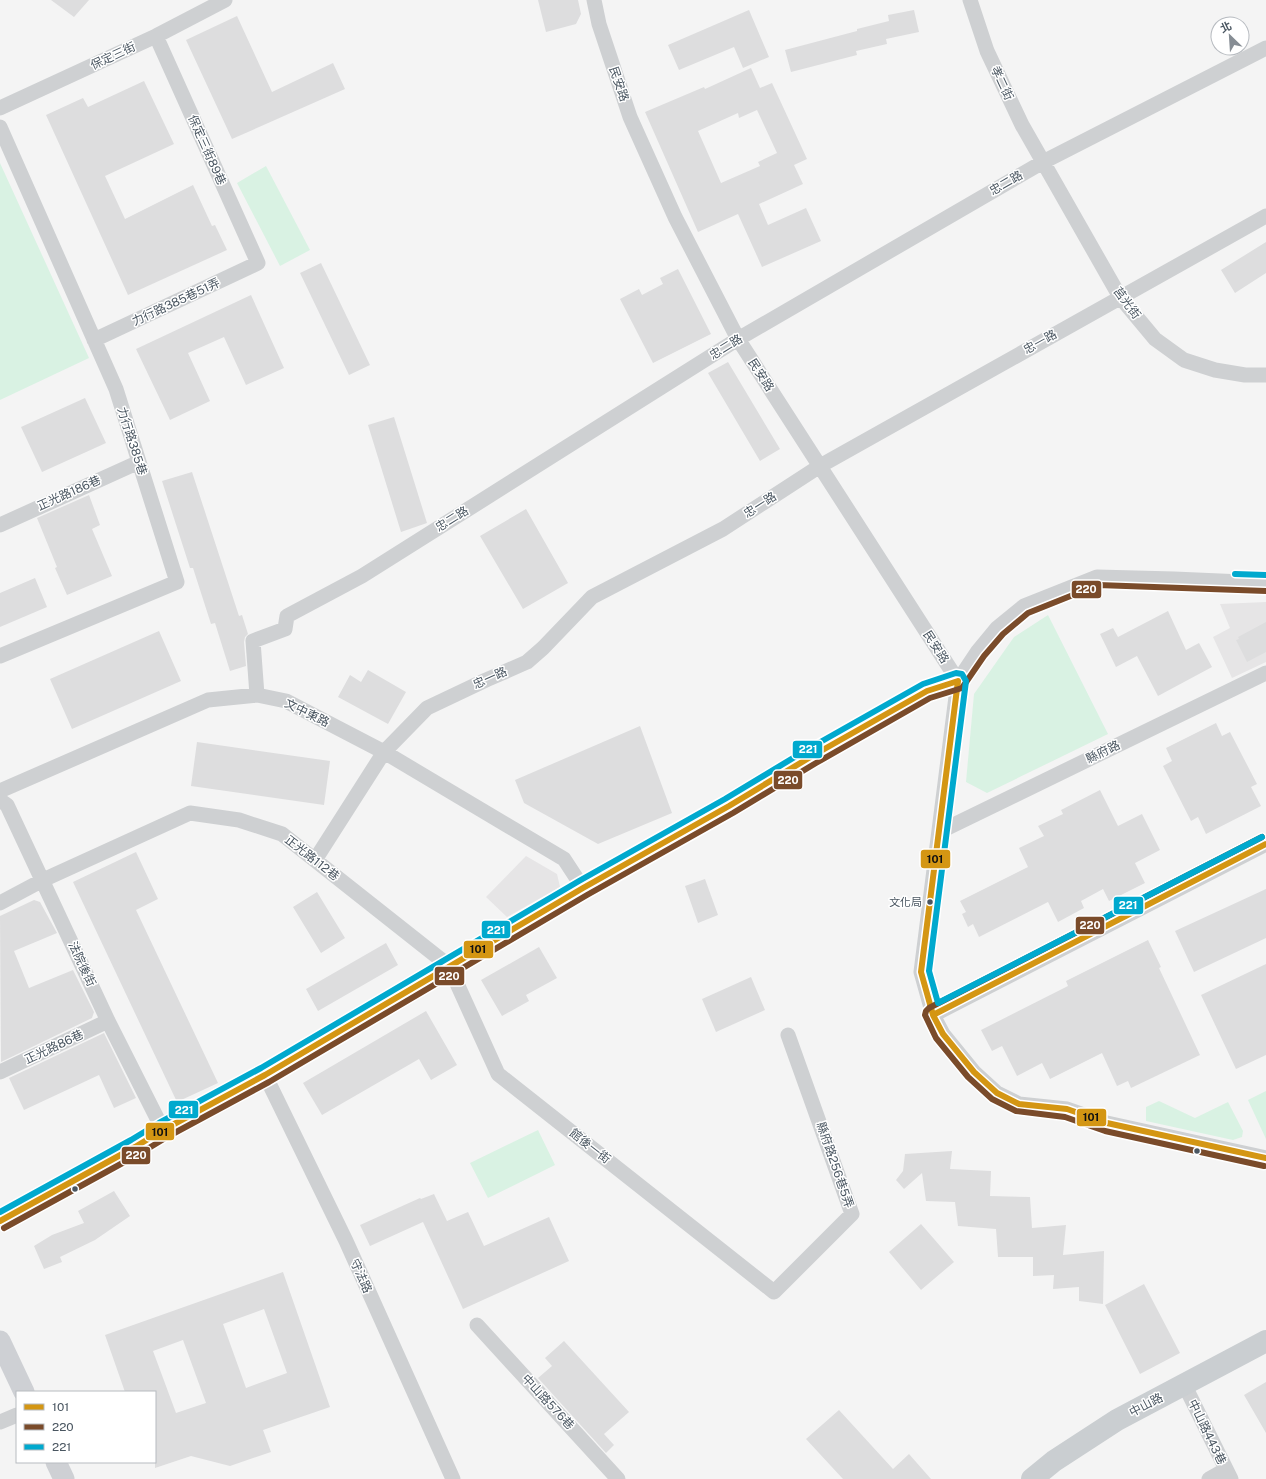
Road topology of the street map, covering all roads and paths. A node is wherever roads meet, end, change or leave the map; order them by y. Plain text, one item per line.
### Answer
1 (225, 0) edge
2 (594, 0) edge
3 (970, 0) edge
4 (156, 36) junction
5 (1266, 48) edge
6 (0, 108) edge
7 (0, 127) edge
8 (1043, 162) junction
9 (1266, 216) edge
10 (258, 264) joint
11 (1120, 297) junction
12 (738, 339) junction
13 (94, 340) junction
14 (1266, 375) edge
15 (139, 462) junction
16 (820, 466) junction
17 (0, 525) edge
18 (1266, 583) edge
19 (0, 656) edge
20 (1266, 673) edge
21 (958, 681) junction
22 (257, 695) junction
23 (384, 752) junction
24 (0, 790) edge
25 (0, 800) edge
26 (939, 832) junction
27 (1266, 844) edge
28 (315, 860) junction
29 (43, 880) junction
30 (583, 888) junction
31 (0, 903) edge
32 (449, 966) junction
33 (933, 1015) junction
34 (108, 1021) junction
35 (788, 1035) dead end
36 (0, 1072) edge
37 (265, 1075) junction
38 (163, 1130) junction
39 (1266, 1158) edge
40 (0, 1221) edge
41 (774, 1292) joint
42 (477, 1325) dead end
43 (0, 1341) edge
44 (1266, 1341) edge
45 (1184, 1384) junction
46 (24, 1391) edge
47 (16, 1414) edge
48 (0, 1422) edge
49 (56, 1463) edge
50 (1228, 1474) edge
51 (64, 1479) edge
52 (453, 1479) edge
53 (618, 1479) edge
54 (1032, 1479) edge
55 (1209, 1479) edge

1 - 4 street, 保定三街
2 - 12 street, 民安路
3 - 8 street, 孝二街
4 - 6 street, 保定三街
4 - 10 street, 保定三街89巷
5 - 8 street, 忠二路
7 - 13 street, 力行路385巷
8 - 11 street, 莒光街
8 - 12 street, 忠二路
9 - 11 street, 忠一路
10 - 13 street, 力行路385巷51弄
11 - 14 street, 莒光街
11 - 16 street, 忠一路
12 - 16 street, 民安路
12 - 22 street, 忠二路
13 - 15 street, 力行路385巷
15 - 17 street, 正光路186巷
15 - 19 street, 力行路385巷
16 - 21 street, 民安路
16 - 23 street, 忠一路
18 - 21 street
20 - 26 street, 縣府路
21 - 26 street
21 - 30 street
22 - 23 street, 文中東路
22 - 24 street, 文中東路
23 - 28 street, 忠一路
23 - 30 street, 文中東路
25 - 29 street, 法院後街
26 - 33 street
27 - 33 street
28 - 29 street, 正光路112巷
28 - 32 street, 正光路112巷
29 - 31 street, 正光路112巷
29 - 34 street, 法院後街
30 - 32 street
32 - 37 street
32 - 41 street, 館後一街
33 - 39 street
34 - 36 street, 正光路86巷
34 - 38 street, 法院後街
35 - 41 street, 縣府路256巷5弄
37 - 38 street
37 - 52 street, 守法路
38 - 40 street
42 - 53 street, 中山路576巷
43 - 46 street
44 - 45 main road, 中山路
45 - 50 street, 中山路443巷
45 - 54 main road, 中山路
47 - 48 street
49 - 51 street
50 - 55 street

